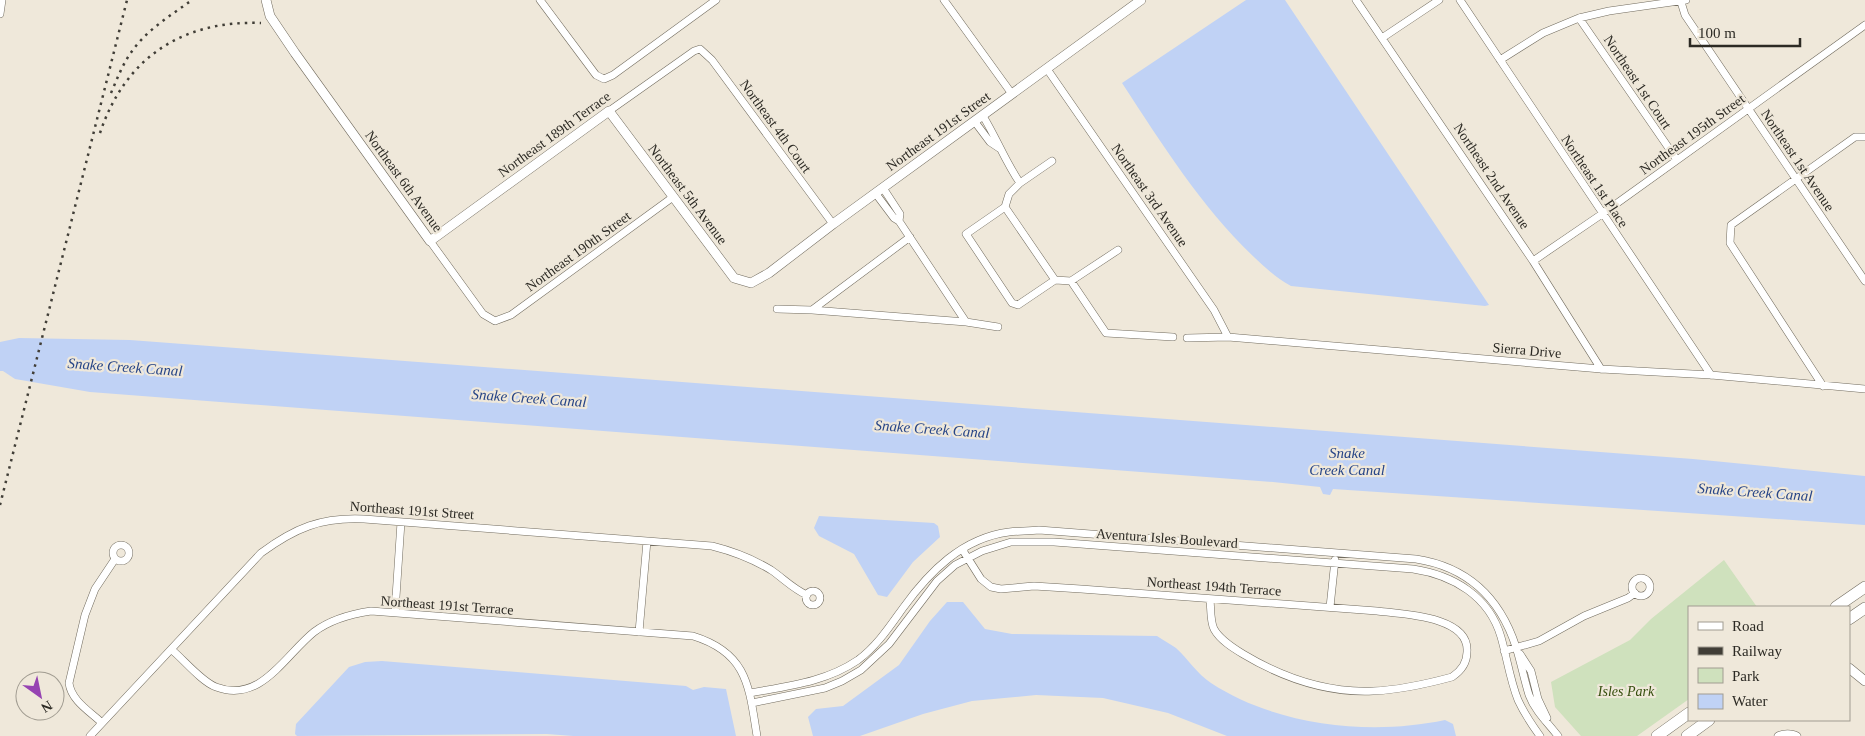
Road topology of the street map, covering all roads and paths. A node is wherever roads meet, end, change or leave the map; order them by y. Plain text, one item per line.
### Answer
1 (2, 0) edge
2 (266, 0) edge
3 (540, 0) edge
4 (716, 0) edge
5 (944, 0) edge
6 (1141, 0) edge
7 (1356, 0) edge
8 (1439, 0) edge
9 (1460, 0) edge
10 (1684, 1) edge
11 (0, 14) edge
12 (1579, 18) junction
13 (1865, 25) edge
14 (1382, 38) junction
15 (694, 51) joint
16 (1500, 60) junction
17 (1047, 70) junction
18 (1012, 94) junction
19 (1748, 109) junction
20 (609, 111) junction
21 (983, 116) junction
22 (975, 122) junction
23 (1865, 137) edge
24 (999, 148) junction
25 (1052, 160) dead end
26 (1677, 160) junction
27 (1795, 178) junction
28 (1020, 183) junction
29 (879, 191) junction
30 (673, 197) junction
31 (1005, 207) junction
32 (1602, 214) junction
33 (832, 224) junction
34 (910, 237) junction
35 (430, 241) junction
36 (1118, 250) dead end
37 (1533, 260) junction
38 (1055, 280) junction
39 (1071, 281) junction
40 (1865, 281) edge
41 (751, 283) joint
42 (777, 309) dead end
43 (812, 310) junction
44 (495, 321) joint
45 (966, 322) junction
46 (998, 327) dead end
47 (1173, 337) dead end
48 (1228, 337) junction
49 (1187, 338) dead end
50 (1601, 369) junction
51 (1711, 375) junction
52 (1824, 386) junction
53 (1865, 389) edge
54 (401, 522) junction
55 (647, 541) junction
56 (962, 549) junction
57 (1336, 554) junction
58 (968, 558) junction
59 (115, 559) dead end
60 (1335, 563) junction
61 (1865, 587) edge
62 (1634, 593) dead end
63 (807, 595) dead end
64 (1210, 599) junction
65 (1837, 606) edge
66 (1330, 607) junction
67 (1865, 608) edge
68 (395, 612) junction
69 (1850, 619) edge
70 (639, 632) junction
71 (1516, 648) junction
72 (172, 650) junction
73 (1504, 651) junction
74 (1850, 669) edge
75 (1865, 680) edge
76 (750, 693) junction
77 (752, 704) junction
78 (1688, 714) edge
79 (1708, 721) edge
80 (101, 722) junction
81 (1780, 735) edge
82 (90, 736) edge
83 (757, 736) edge
84 (1540, 736) edge
85 (1558, 736) edge
86 (1656, 736) edge
87 (1686, 736) edge
88 (1797, 736) edge

1 - 11 street
2 - 35 street, Northeast 6th Avenue
3 - 4 street
5 - 18 street
6 - 17 street, Northeast 191st Street
7 - 14 street, Northeast 2nd Avenue
8 - 14 street
9 - 16 street, Northeast 1st Place
10 - 12 street
10 - 19 street, Northeast 1st Avenue
12 - 16 street
12 - 26 street, Northeast 1st Court
13 - 19 street, Northeast 195th Street
14 - 37 street, Northeast 2nd Avenue
15 - 20 street, Northeast 189th Terrace
15 - 33 street, Northeast 4th Court
16 - 32 street, Northeast 1st Place
17 - 18 street, Northeast 191st Street
17 - 48 street, Northeast 3rd Avenue
18 - 21 street, Northeast 191st Street
19 - 26 street, Northeast 195th Street
19 - 27 street, Northeast 1st Avenue
20 - 30 street, Northeast 5th Avenue
20 - 35 street, Northeast 189th Terrace
21 - 22 street, Northeast 191st Street
21 - 24 street
22 - 24 street
22 - 29 street, Northeast 191st Street
23 - 27 street
24 - 28 street
25 - 28 street
26 - 32 street, Northeast 195th Street
27 - 40 street, Northeast 1st Avenue
27 - 52 street
28 - 31 street
29 - 33 street, Northeast 191st Street
29 - 34 street
30 - 41 street, Northeast 5th Avenue
30 - 44 street, Northeast 190th Street
31 - 38 street
31 - 38 street
32 - 37 street, Northeast 195th Street
32 - 51 street, Northeast 1st Place
33 - 41 street, Northeast 191st Street
34 - 43 street
34 - 45 street
35 - 44 street, Northeast 6th Avenue
36 - 39 street
37 - 50 street, Northeast 2nd Avenue
38 - 39 street
39 - 47 street
42 - 43 street
43 - 45 street
45 - 46 street
48 - 49 street, Sierra Drive
48 - 50 street, Sierra Drive
50 - 51 street, Sierra Drive
51 - 52 street, Sierra Drive
52 - 53 street, Sierra Drive
54 - 55 street, Northeast 191st Street
54 - 68 street
54 - 72 street, Northeast 191st Street
55 - 63 street, Northeast 191st Street
55 - 70 street
56 - 57 street, Aventura Isles Boulevard
56 - 58 street, Northeast 194th Terrace
56 - 76 street, Aventura Isles Boulevard
57 - 60 street
57 - 71 street, Aventura Isles Boulevard
58 - 60 street, Aventura Isles Boulevard
58 - 64 street, Northeast 194th Terrace
58 - 77 street, Aventura Isles Boulevard
59 - 80 street
60 - 66 street
60 - 73 street, Aventura Isles Boulevard
61 - 65 main road
62 - 71 street
64 - 66 street, Northeast 194th Terrace
64 - 66 street, Northeast 194th Terrace
67 - 69 main road
68 - 70 street, Northeast 191st Terrace
68 - 72 street, Northeast 191st Terrace
70 - 76 street, Northeast 191st Terrace
71 - 73 street
71 - 85 street, Aventura Isles Boulevard
72 - 80 street, Northeast 191st Street
73 - 84 street, Aventura Isles Boulevard
74 - 75 street
76 - 77 street
77 - 83 street
78 - 86 main road
79 - 87 main road
80 - 82 street, Northeast 191st Street
81 - 88 street

